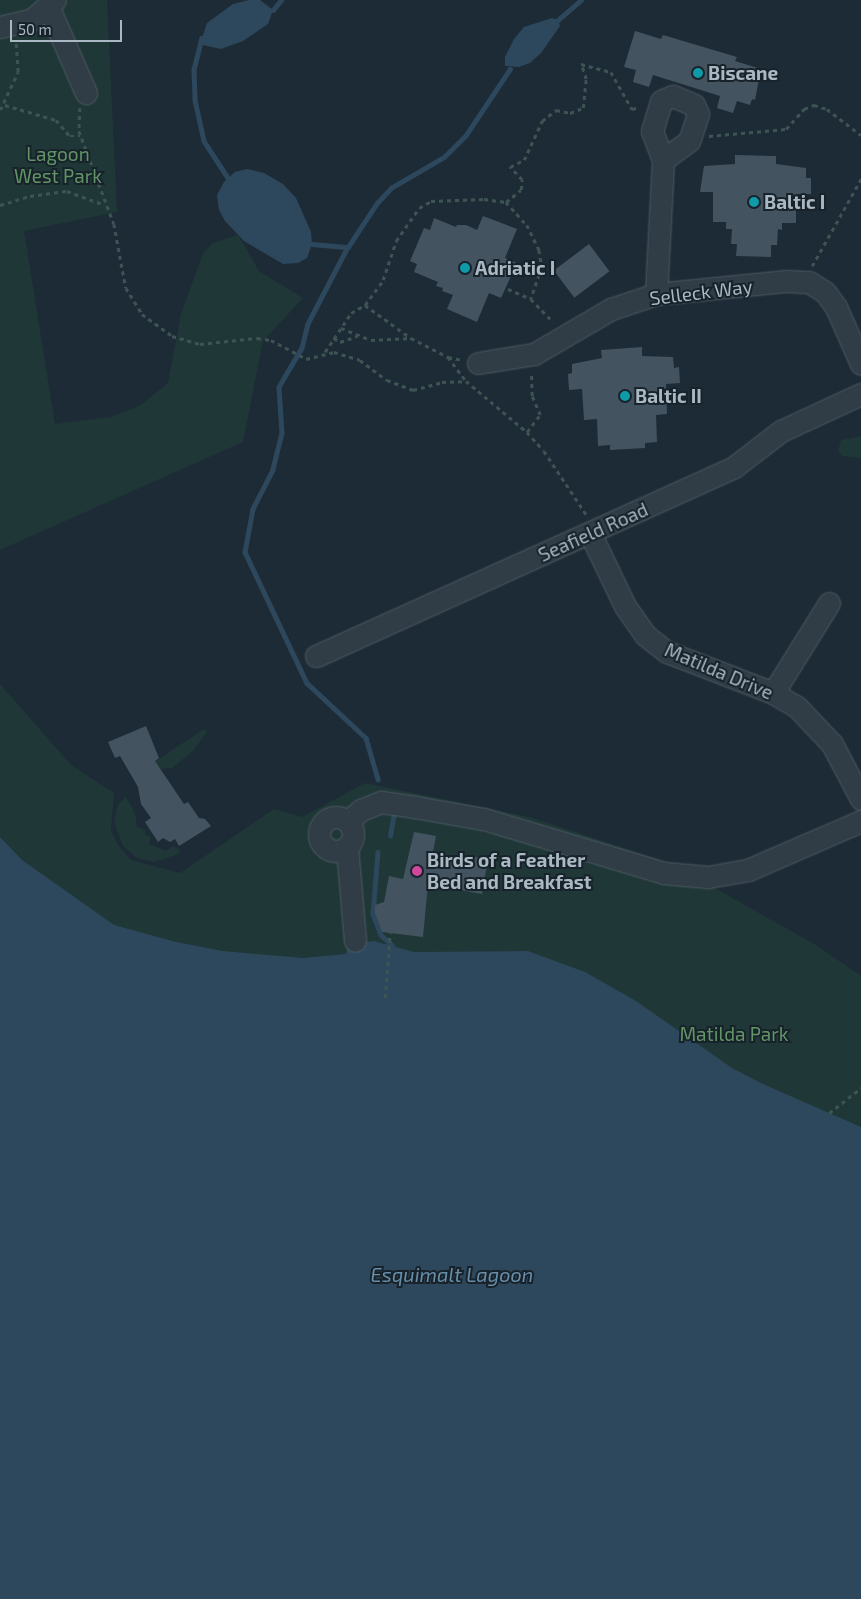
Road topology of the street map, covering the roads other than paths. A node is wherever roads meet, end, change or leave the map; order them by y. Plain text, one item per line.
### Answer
1 (52, 3) edge
2 (8, 26) edge
3 (86, 92) road end
4 (663, 160) junction
5 (656, 294) junction
6 (478, 363) road end
7 (861, 364) edge
8 (861, 394) edge
9 (590, 533) junction
10 (829, 603) dead end
11 (316, 656) dead end
12 (773, 692) junction
13 (861, 799) edge
14 (348, 821) junction
15 (861, 822) edge
16 (348, 847) junction
17 (355, 941) dead end

1 - 2 street
1 - 3 street
4 - 4 street
4 - 5 street
5 - 6 street, Selleck Way
5 - 7 street, Selleck Way
8 - 9 street, Seafield Road
9 - 11 street, Seafield Road
9 - 12 street, Matilda Drive
10 - 12 street
12 - 13 street, Matilda Drive
14 - 15 street
14 - 16 street
14 - 16 street
16 - 17 street

